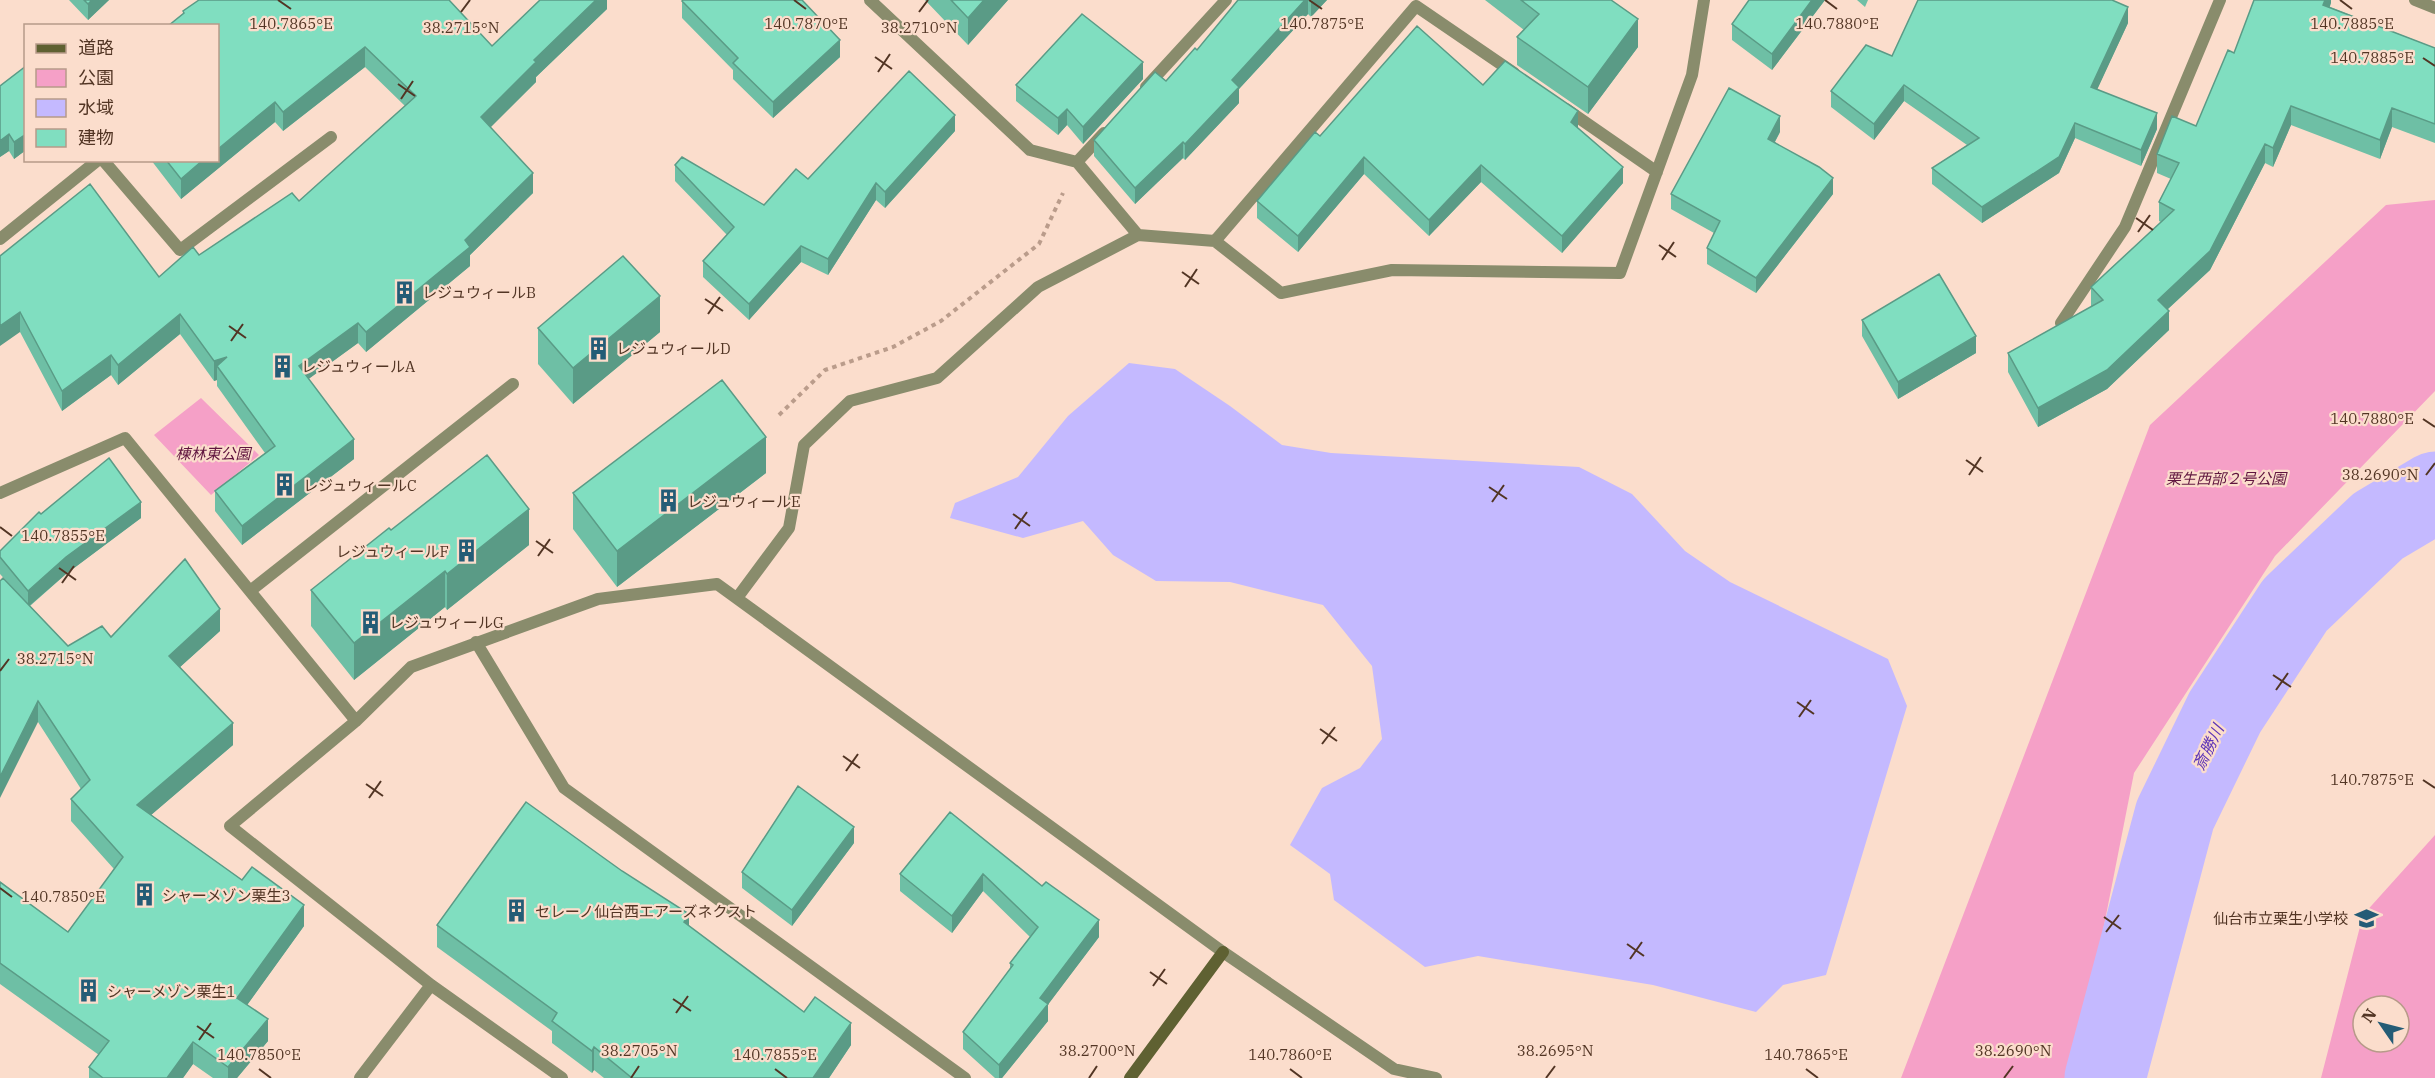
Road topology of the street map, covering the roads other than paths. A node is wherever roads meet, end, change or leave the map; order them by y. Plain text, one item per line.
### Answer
1 (870, 0) edge
2 (1226, 0) edge
3 (1704, 0) edge
4 (2220, 0) edge
5 (2415, 0) edge
6 (2435, 8) edge
7 (1522, 79) edge
8 (1140, 94) edge
9 (1551, 99) edge
10 (1116, 120) edge
11 (331, 137) dead end
12 (96, 162) edge
13 (105, 162) edge
14 (1077, 162) junction
15 (1657, 172) junction
16 (1138, 236) junction
17 (0, 239) edge
18 (1215, 241) junction
19 (2061, 323) edge
20 (513, 384) dead end
21 (0, 494) edge
22 (250, 591) junction
23 (737, 598) junction
24 (476, 642) junction
25 (356, 721) junction
26 (1223, 952) junction
27 (431, 985) junction
28 (360, 1078) edge
29 (562, 1078) edge
30 (965, 1078) edge
31 (1130, 1078) edge
32 (1436, 1078) edge

1 - 14 street
2 - 8 street
3 - 15 street
4 - 19 street
5 - 6 street
7 - 18 street
9 - 15 street
10 - 14 street
11 - 13 street
12 - 17 street
14 - 16 street
15 - 18 street
16 - 18 street
16 - 23 street
20 - 22 street
21 - 22 street
22 - 25 street
23 - 24 street
23 - 26 street
24 - 25 street
24 - 30 street
25 - 27 street
26 - 31 street
26 - 32 street
27 - 28 street
27 - 29 street

